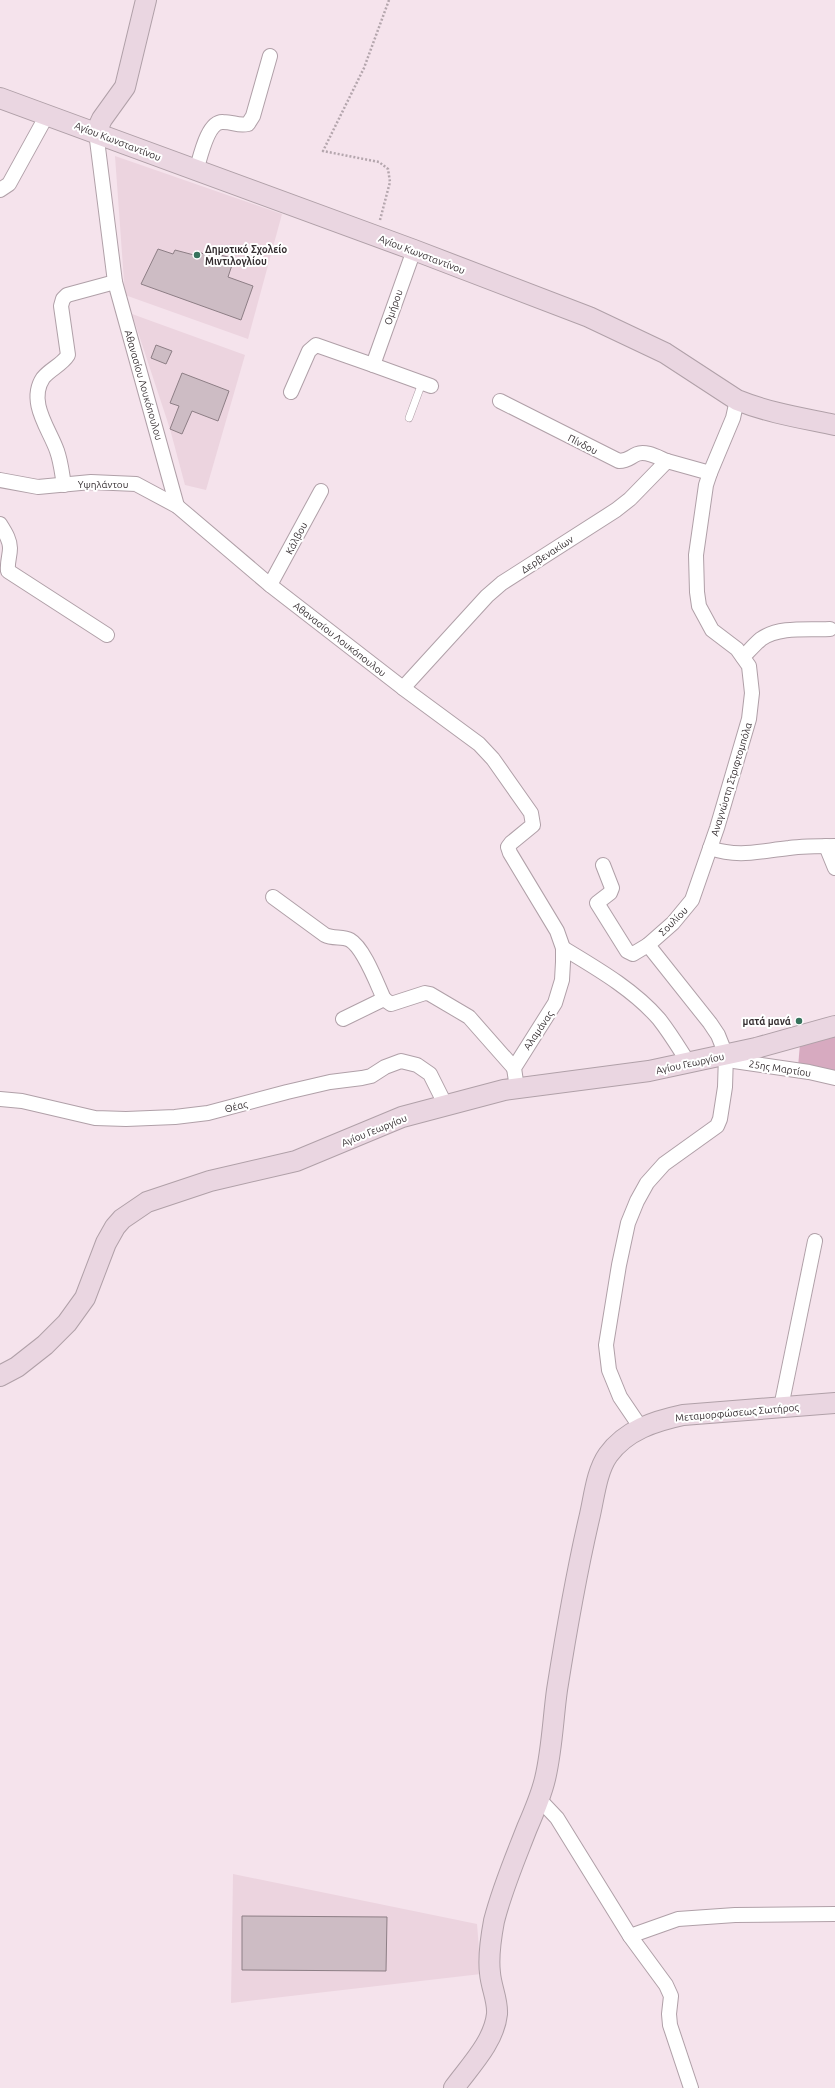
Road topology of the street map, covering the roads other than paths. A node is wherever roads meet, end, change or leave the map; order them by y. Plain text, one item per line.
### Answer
1 (146, 0) edge
2 (270, 56) dead end
3 (0, 98) edge
4 (47, 115) junction
5 (96, 132) junction
6 (196, 172) junction
7 (0, 190) edge
8 (414, 250) junction
9 (115, 282) junction
10 (373, 365) junction
11 (426, 384) joint
12 (291, 392) dead end
13 (737, 400) junction
14 (500, 401) dead end
15 (409, 418) dead end
16 (835, 425) edge
17 (668, 461) junction
18 (710, 473) junction
19 (0, 480) edge
20 (64, 485) junction
21 (321, 491) dead end
22 (177, 506) junction
23 (0, 524) edge
24 (270, 585) junction
25 (830, 629) dead end
26 (108, 635) dead end
27 (743, 657) junction
28 (403, 688) junction
29 (831, 846) edge
30 (710, 848) junction
31 (603, 865) dead end
32 (835, 868) edge
33 (273, 897) dead end
34 (648, 945) junction
35 (563, 948) junction
36 (384, 999) junction
37 (342, 1019) dead end
38 (835, 1026) edge
39 (726, 1055) junction
40 (688, 1062) junction
41 (514, 1068) junction
42 (835, 1078) edge
43 (517, 1088) junction
44 (0, 1099) edge
45 (446, 1106) junction
46 (815, 1241) dead end
47 (0, 1376) edge
48 (835, 1403) edge
49 (781, 1407) junction
50 (641, 1428) junction
51 (539, 1799) junction
52 (835, 1914) edge
53 (630, 1936) junction
54 (454, 2088) edge
55 (691, 2088) edge

1 - 5 street
2 - 6 street
3 - 4 street, Αγίου Κωνσταντίνου
4 - 5 street, Αγίου Κωνσταντίνου
4 - 7 street
5 - 6 street, Αγίου Κωνσταντίνου
5 - 9 street, Αθανασίου Λουκόπουλου
6 - 8 street, Αγίου Κωνσταντίνου
8 - 10 street, Ομήρου
8 - 13 street, Αγίου Κωνσταντίνου
9 - 20 street
9 - 22 street, Αθανασίου Λουκόπουλου
10 - 11 street
10 - 12 street
11 - 15 lane
13 - 16 street, Αγίου Κωνσταντίνου
13 - 18 street, Αναγνώστη Στριφτομπόλα
14 - 17 street, Πίνδου
17 - 18 street
17 - 28 street, Δερβενακίων
18 - 27 street, Αναγνώστη Στριφτομπόλα
19 - 20 street, Υψηλάντου
20 - 22 street, Υψηλάντου
21 - 24 street, Κάλβου
22 - 24 street, Αθανασίου Λουκόπουλου
23 - 26 street
24 - 28 street, Αθανασίου Λουκόπουλου
25 - 27 street
27 - 30 street, Αναγνώστη Στριφτομπόλα
28 - 35 street, Αθανασίου Λουκόπουλου
29 - 30 street
29 - 32 street
30 - 34 street, Σουλίου
31 - 34 street, Σουλίου
33 - 36 street
34 - 39 street
35 - 40 street
35 - 41 street, Αλαμάνας
36 - 37 street
36 - 41 street
38 - 39 street, Αγίου Γεωργίου
39 - 40 street, Αγίου Γεωργίου
39 - 42 street, 25ης Μαρτίου
39 - 50 street
40 - 43 street, Αγίου Γεωργίου
41 - 43 street
43 - 45 street, Αγίου Γεωργίου
44 - 45 street, Θέας
45 - 47 street, Αγίου Γεωργίου
46 - 49 street
48 - 49 street, Μεταμορφώσεως Σωτήρος
49 - 50 street, Μεταμορφώσεως Σωτήρος
50 - 51 street, Μεταμορφώσεως Σωτήρος
51 - 53 street
51 - 54 street, Μεταμορφώσεως Σωτήρος
52 - 53 street
53 - 55 street

